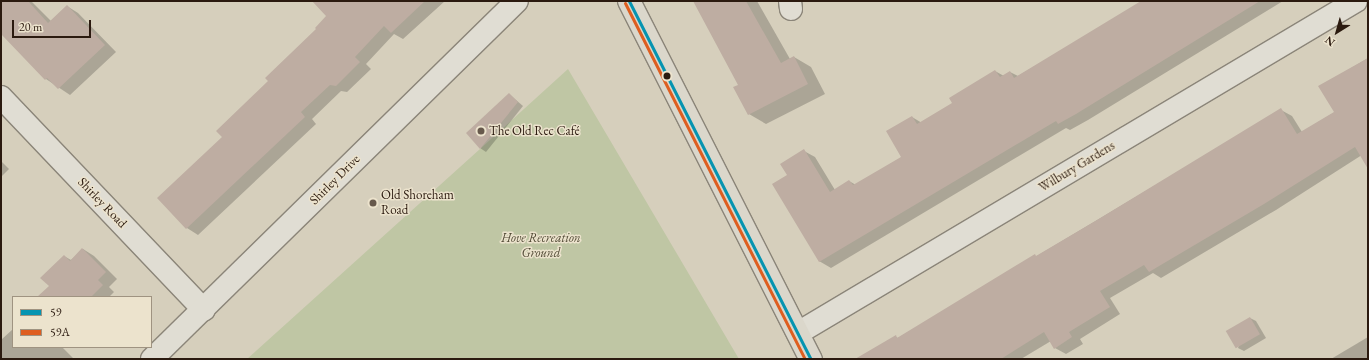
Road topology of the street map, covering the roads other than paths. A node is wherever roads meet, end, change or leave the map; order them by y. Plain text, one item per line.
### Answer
1 (517, 1) edge
2 (629, 1) edge
3 (1356, 1) edge
4 (1, 97) edge
5 (204, 310) junction
6 (798, 333) junction
7 (152, 359) edge
8 (811, 359) edge

1 - 5 street, Shirley Drive
2 - 6 main road
3 - 6 street, Wilbury Gardens
4 - 5 street, Shirley Road
5 - 7 street, Shirley Drive
6 - 8 main road

